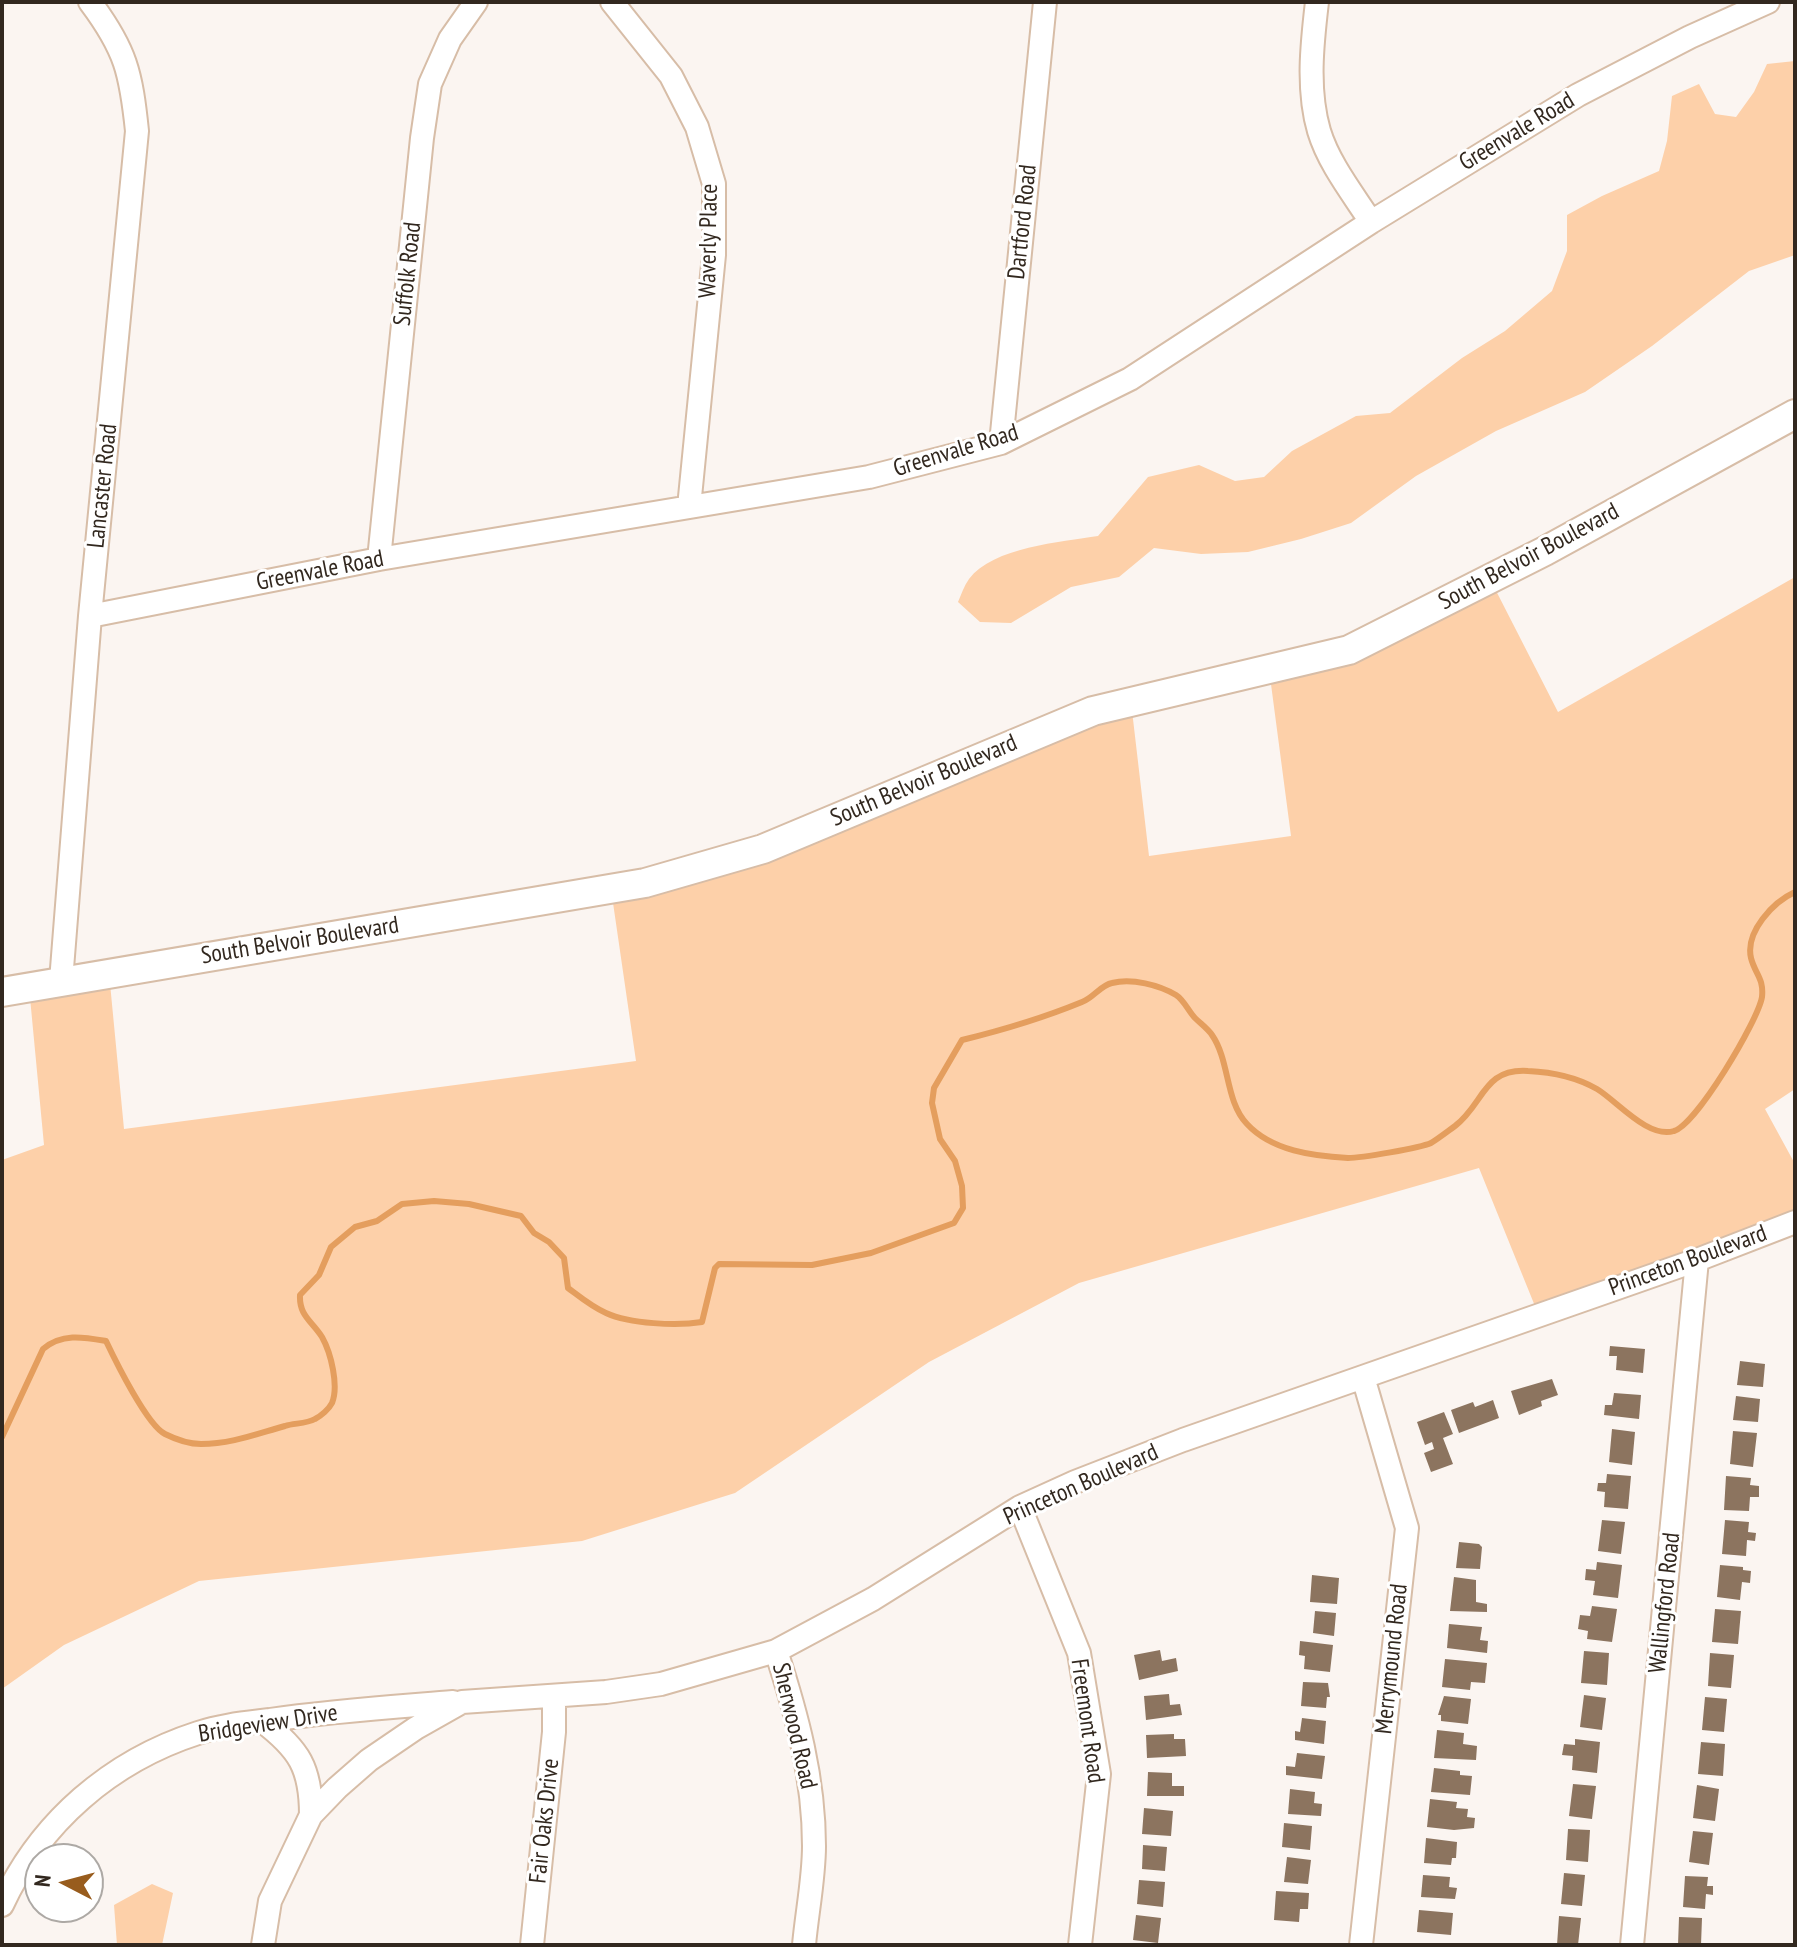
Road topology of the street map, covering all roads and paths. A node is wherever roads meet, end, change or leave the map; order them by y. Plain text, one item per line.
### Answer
1 (90, 2) edge
2 (476, 2) edge
3 (612, 2) edge
4 (1045, 2) edge
5 (1317, 2) edge
6 (1768, 2) edge
7 (1371, 222) junction
8 (1795, 414) edge
9 (1001, 443) junction
10 (689, 507) junction
11 (379, 559) junction
12 (90, 616) junction
13 (61, 981) junction
14 (2, 992) edge
15 (1795, 1222) edge
16 (1697, 1260) junction
17 (1363, 1377) junction
18 (1020, 1507) junction
19 (776, 1651) junction
20 (554, 1696) junction
21 (462, 1702) junction
22 (262, 1721) junction
23 (311, 1815) junction
24 (2, 1905) edge
25 (263, 1945) edge
26 (532, 1945) edge
27 (804, 1945) edge
28 (1080, 1945) edge
29 (1361, 1945) edge
30 (1632, 1945) edge

1 - 12 street, Lancaster Road
2 - 11 street, Suffolk Road
3 - 10 street, Waverly Place
4 - 9 street, Dartford Road
5 - 7 street
6 - 7 street, Greenvale Road
7 - 9 street, Greenvale Road
8 - 13 street, South Belvoir Boulevard
9 - 10 street, Greenvale Road
10 - 11 street, Greenvale Road
11 - 12 street, Greenvale Road
12 - 13 street, Lancaster Road
13 - 14 street, South Belvoir Boulevard
15 - 16 street, Princeton Boulevard
16 - 17 street, Princeton Boulevard
16 - 30 street, Wallingford Road
17 - 18 street, Princeton Boulevard
17 - 29 street, Merrymound Road
18 - 19 street, Princeton Boulevard
18 - 28 street, Freemont Road
19 - 20 street, Princeton Boulevard
19 - 27 street, Sherwood Road
20 - 21 street, Princeton Boulevard
20 - 26 street, Fair Oaks Drive
21 - 22 street, Bridgeview Drive
21 - 23 street, Princeton Boulevard
22 - 23 street
22 - 24 street, Bridgeview Drive
23 - 25 street, Princeton Boulevard

